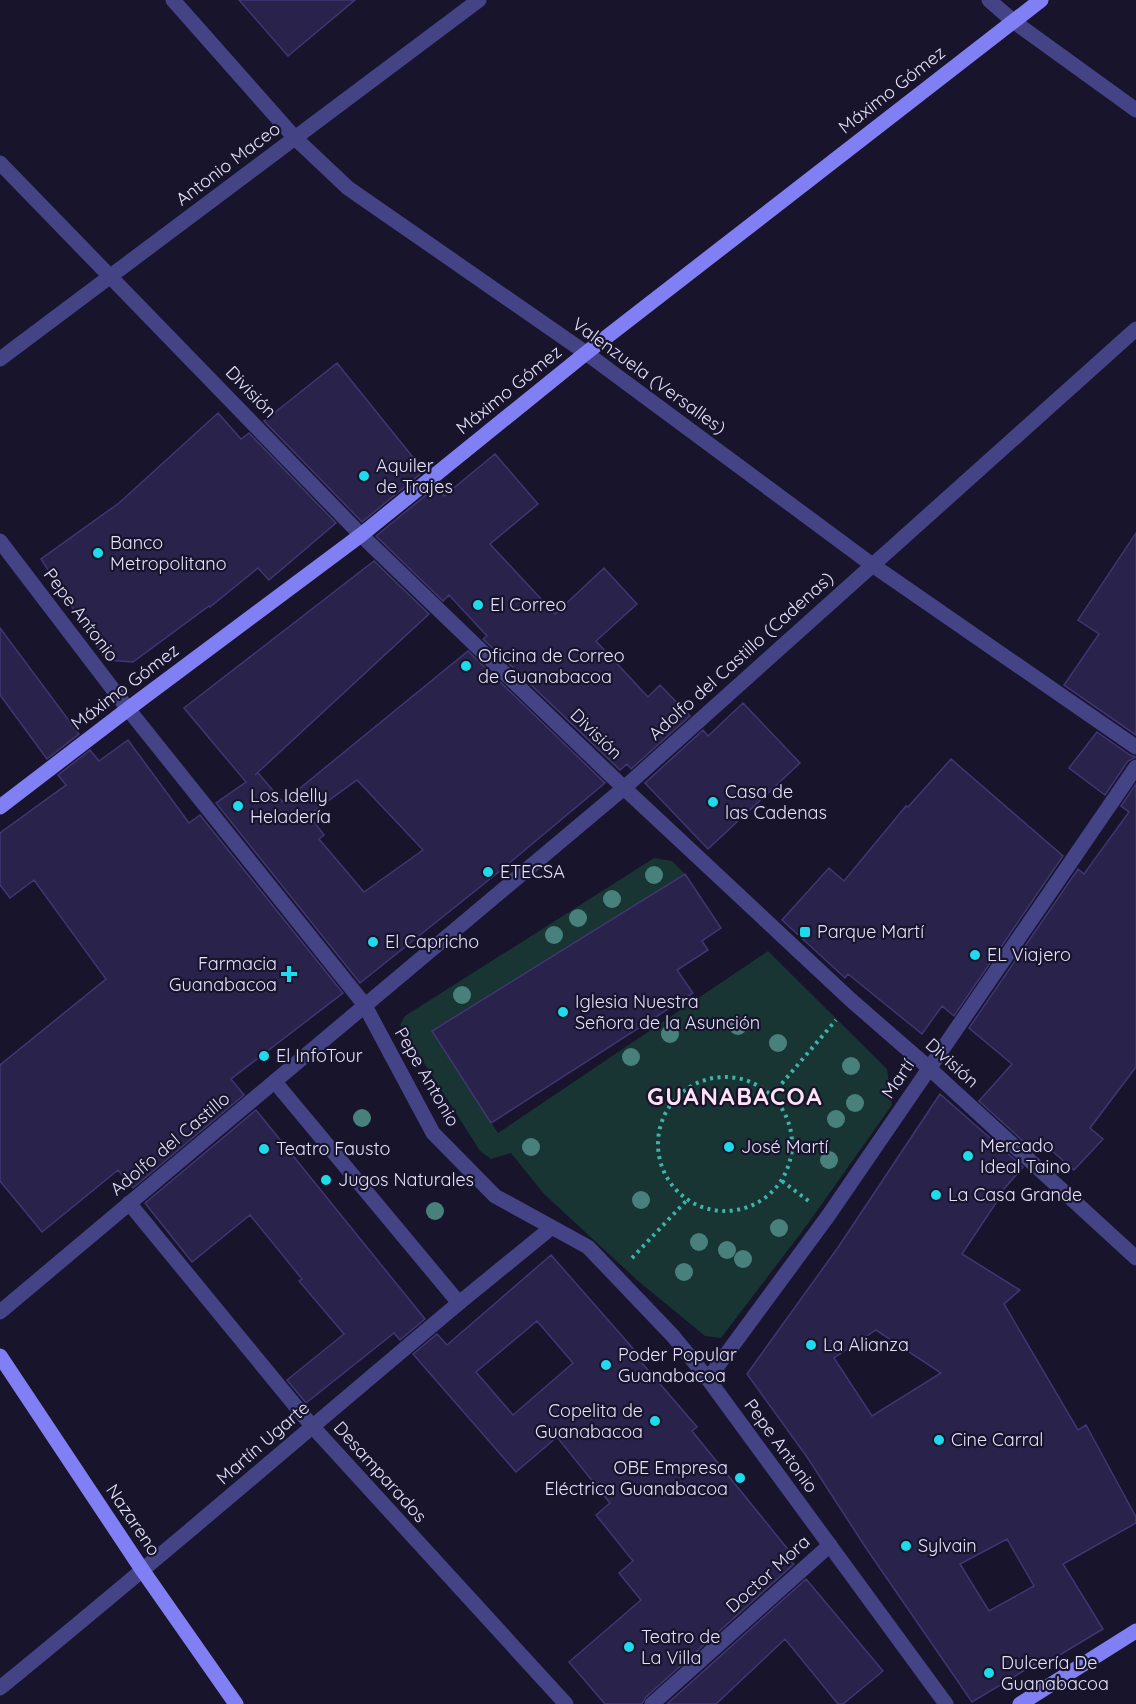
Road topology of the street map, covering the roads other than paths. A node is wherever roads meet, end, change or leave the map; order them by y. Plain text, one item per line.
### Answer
1 (173, 0) edge
2 (479, 0) edge
3 (988, 0) edge
4 (1041, 0) edge
5 (1013, 21) junction
6 (1136, 110) edge
7 (295, 138) junction
8 (0, 163) edge
9 (111, 276) junction
10 (1136, 329) edge
11 (586, 353) junction
12 (0, 358) edge
13 (361, 535) junction
14 (0, 541) edge
15 (872, 564) junction
16 (128, 709) junction
17 (1136, 747) edge
18 (1136, 767) edge
19 (624, 788) junction
20 (0, 807) edge
21 (364, 1004) junction
22 (929, 1068) junction
23 (275, 1082) junction
24 (129, 1203) junction
25 (552, 1228) junction
26 (1136, 1258) edge
27 (459, 1303) junction
28 (0, 1312) edge
29 (0, 1356) edge
30 (708, 1379) junction
31 (312, 1426) junction
32 (830, 1545) junction
33 (143, 1571) junction
34 (1136, 1631) edge
35 (0, 1688) edge
36 (236, 1704) edge
37 (566, 1704) edge
38 (652, 1704) edge
39 (946, 1704) edge
40 (1020, 1704) edge

1 - 7 street, Valenzuela (Versalles)
2 - 7 street, Antonio Maceo
3 - 5 street
4 - 5 main road, Máximo Gómez
5 - 6 street
5 - 11 main road, Máximo Gómez
7 - 9 street, Antonio Maceo
7 - 11 street, Valenzuela (Versalles)
8 - 9 street, División
9 - 12 street, Antonio Maceo
9 - 13 street, División
10 - 15 street, Adolfo del Castillo (Cadenas)
11 - 13 main road, Máximo Gómez
11 - 15 street, Valenzuela (Versalles)
13 - 16 main road, Máximo Gómez
13 - 19 street, División
14 - 16 street, Pepe Antonio
15 - 17 street, Valenzuela (Versalles)
15 - 19 street, Adolfo del Castillo (Cadenas)
16 - 20 main road, Máximo Gómez
16 - 21 street, Pepe Antonio
18 - 22 street, Martí
19 - 21 street, Adolfo del Castillo (Cadenas)
19 - 22 street, División
21 - 23 street, Adolfo del Castillo
21 - 25 street, Pepe Antonio
22 - 26 street, División
22 - 30 street, Martí
23 - 24 street, Adolfo del Castillo
23 - 27 street
24 - 28 street, Adolfo del Castillo
24 - 31 street, Desamparados
25 - 27 street, Martín Ugarte
25 - 30 street, Pepe Antonio
27 - 31 street, Martín Ugarte
29 - 33 main road, Nazareno
30 - 32 street, Pepe Antonio
31 - 33 street, Martín Ugarte
31 - 37 street, Desamparados
32 - 38 street, Doctor Mora
32 - 39 street, Pepe Antonio
33 - 35 street, Martín Ugarte
33 - 36 main road, Nazareno
34 - 40 main road

